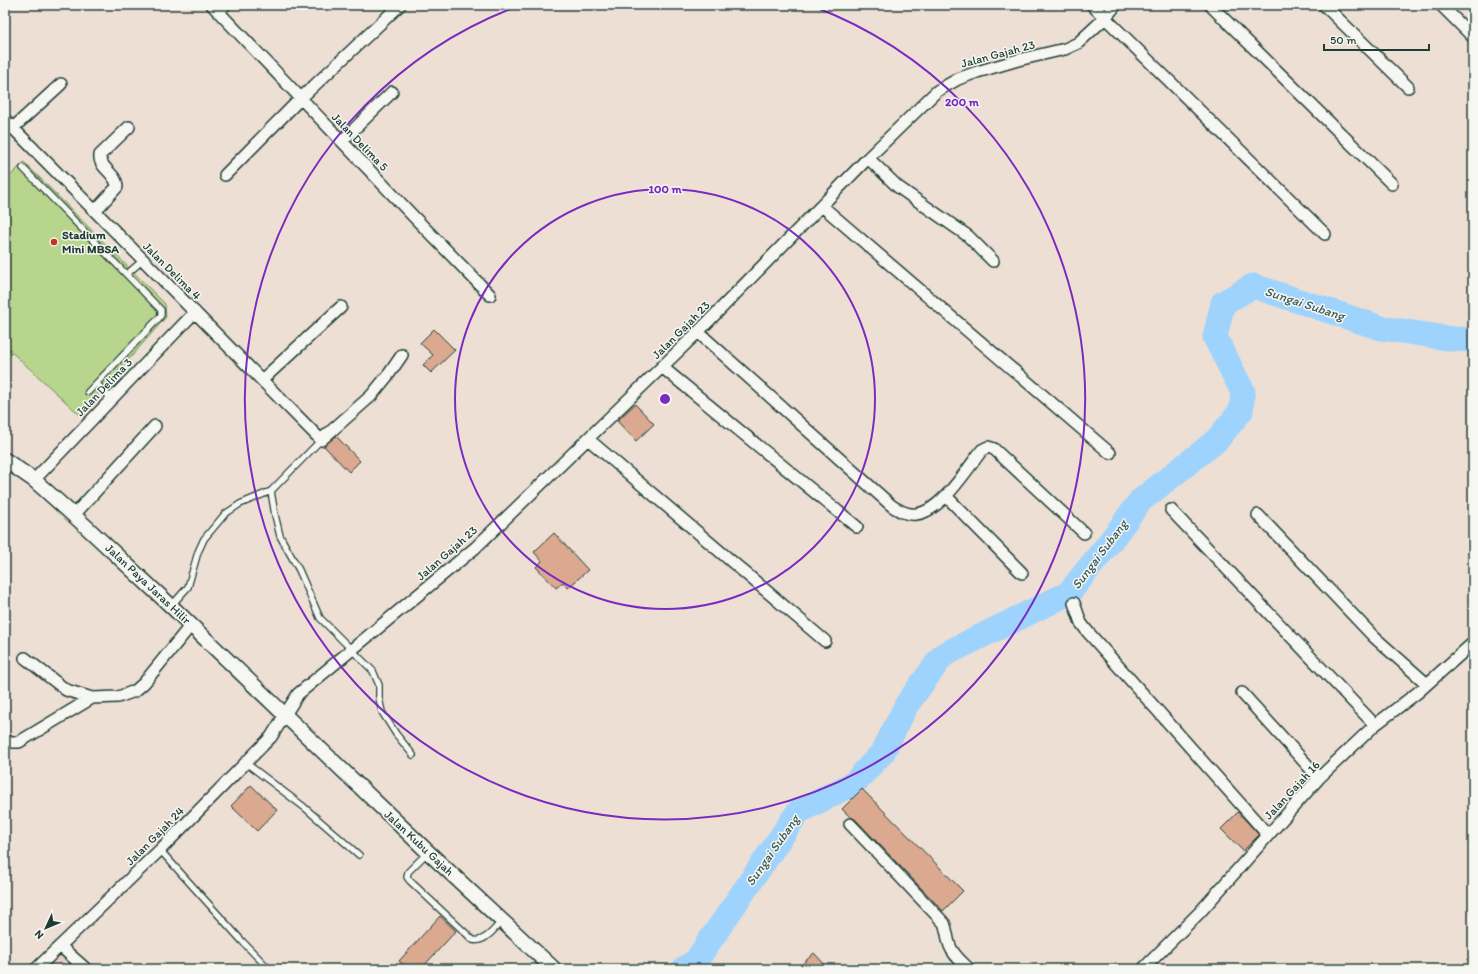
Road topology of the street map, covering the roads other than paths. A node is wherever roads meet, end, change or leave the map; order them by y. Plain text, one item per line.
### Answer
1 (212, 5) edge
2 (229, 5) edge
3 (400, 5) edge
4 (1092, 5) edge
5 (1116, 5) edge
6 (1210, 5) edge
7 (1324, 5) edge
8 (1441, 5) edge
9 (220, 14) junction
10 (1105, 18) junction
11 (1473, 37) edge
12 (61, 84) dead end
13 (1408, 87) dead end
14 (392, 92) dead end
15 (301, 98) junction
16 (9, 124) edge
17 (129, 127) dead end
18 (342, 141) junction
19 (868, 158) junction
20 (23, 168) dead end
21 (225, 175) dead end
22 (1392, 184) dead end
23 (822, 206) junction
24 (94, 211) junction
25 (1325, 234) dead end
26 (142, 260) junction
27 (993, 260) dead end
28 (127, 274) junction
29 (490, 295) dead end
30 (341, 307) dead end
31 (195, 312) junction
32 (698, 332) junction
33 (402, 355) dead end
34 (662, 367) junction
35 (262, 380) junction
36 (97, 384) junction
37 (88, 392) dead end
38 (111, 398) junction
39 (155, 426) dead end
40 (588, 439) junction
41 (321, 440) junction
42 (1110, 453) dead end
43 (5, 460) edge
44 (34, 480) junction
45 (271, 490) junction
46 (946, 496) junction
47 (1171, 510) dead end
48 (74, 515) junction
49 (1258, 515) dead end
50 (857, 527) dead end
51 (1084, 532) dead end
52 (1022, 573) dead end
53 (1074, 604) dead end
54 (171, 606) junction
55 (191, 624) junction
56 (825, 641) dead end
57 (1473, 643) edge
58 (353, 650) junction
59 (25, 658) dead end
60 (1427, 684) junction
61 (1242, 692) dead end
62 (92, 698) junction
63 (285, 715) junction
64 (1375, 725) junction
65 (5, 742) edge
66 (413, 755) dead end
67 (246, 763) junction
68 (1319, 778) junction
69 (850, 824) dead end
70 (1268, 835) junction
71 (160, 850) junction
72 (428, 852) junction
73 (358, 855) dead end
74 (502, 921) junction
75 (60, 946) junction
76 (36, 969) edge
77 (86, 969) edge
78 (269, 969) edge
79 (554, 969) edge
80 (969, 969) edge
81 (1143, 969) edge

1 - 9 street, Jalan Delima 5
2 - 9 lane
3 - 15 street
4 - 10 street
5 - 10 street, Jalan Gajah 23
6 - 22 street
7 - 13 street
8 - 11 street
9 - 15 street, Jalan Delima 5
10 - 19 street, Jalan Gajah 23
10 - 25 street
12 - 16 street
14 - 18 street
15 - 18 street, Jalan Delima 5
15 - 21 street
16 - 24 street, Jalan Delima 4
17 - 24 street
18 - 29 street, Jalan Delima 5
19 - 23 street, Jalan Gajah 23
19 - 27 street
20 - 28 lane
23 - 32 street, Jalan Gajah 23
23 - 42 street
24 - 26 street, Jalan Delima 4
26 - 28 lane
26 - 31 street, Jalan Delima 4
28 - 36 lane
30 - 35 street
31 - 35 street, Jalan Delima 4
31 - 38 street, Jalan Delima 3
32 - 34 street, Jalan Gajah 23
32 - 46 street
33 - 41 street
34 - 40 street, Jalan Gajah 23
34 - 50 street
35 - 41 street, Jalan Delima 4
36 - 37 lane
36 - 38 lane
38 - 44 street, Jalan Delima 3
39 - 48 street
40 - 56 street
40 - 58 street, Jalan Gajah 23
41 - 45 lane
43 - 44 street, Jalan Paya Jaras Hilir
44 - 48 street, Jalan Paya Jaras Hilir
45 - 54 lane
45 - 58 lane
46 - 51 street
46 - 52 street
47 - 64 street
48 - 54 street, Jalan Paya Jaras Hilir
49 - 60 street
53 - 70 street
54 - 55 street, Jalan Paya Jaras Hilir
55 - 62 street
55 - 63 street, Jalan Paya Jaras Hilir
57 - 60 street, Jalan Gajah 16
58 - 63 street, Jalan Gajah 23
58 - 66 lane
59 - 62 street
60 - 64 street, Jalan Gajah 16
61 - 68 street
62 - 65 street
63 - 67 street, Jalan Gajah 24
63 - 72 street, Jalan Kubu Gajah
64 - 68 street, Jalan Gajah 16
67 - 71 street, Jalan Gajah 24
67 - 73 lane
68 - 70 street, Jalan Gajah 16
69 - 80 street
70 - 81 street, Jalan Gajah 16
71 - 75 street, Jalan Gajah 24
71 - 78 lane
72 - 74 street, Jalan Kubu Gajah
72 - 74 lane
74 - 79 street, Jalan Kubu Gajah
75 - 76 street, Jalan Gajah 24
75 - 77 street

